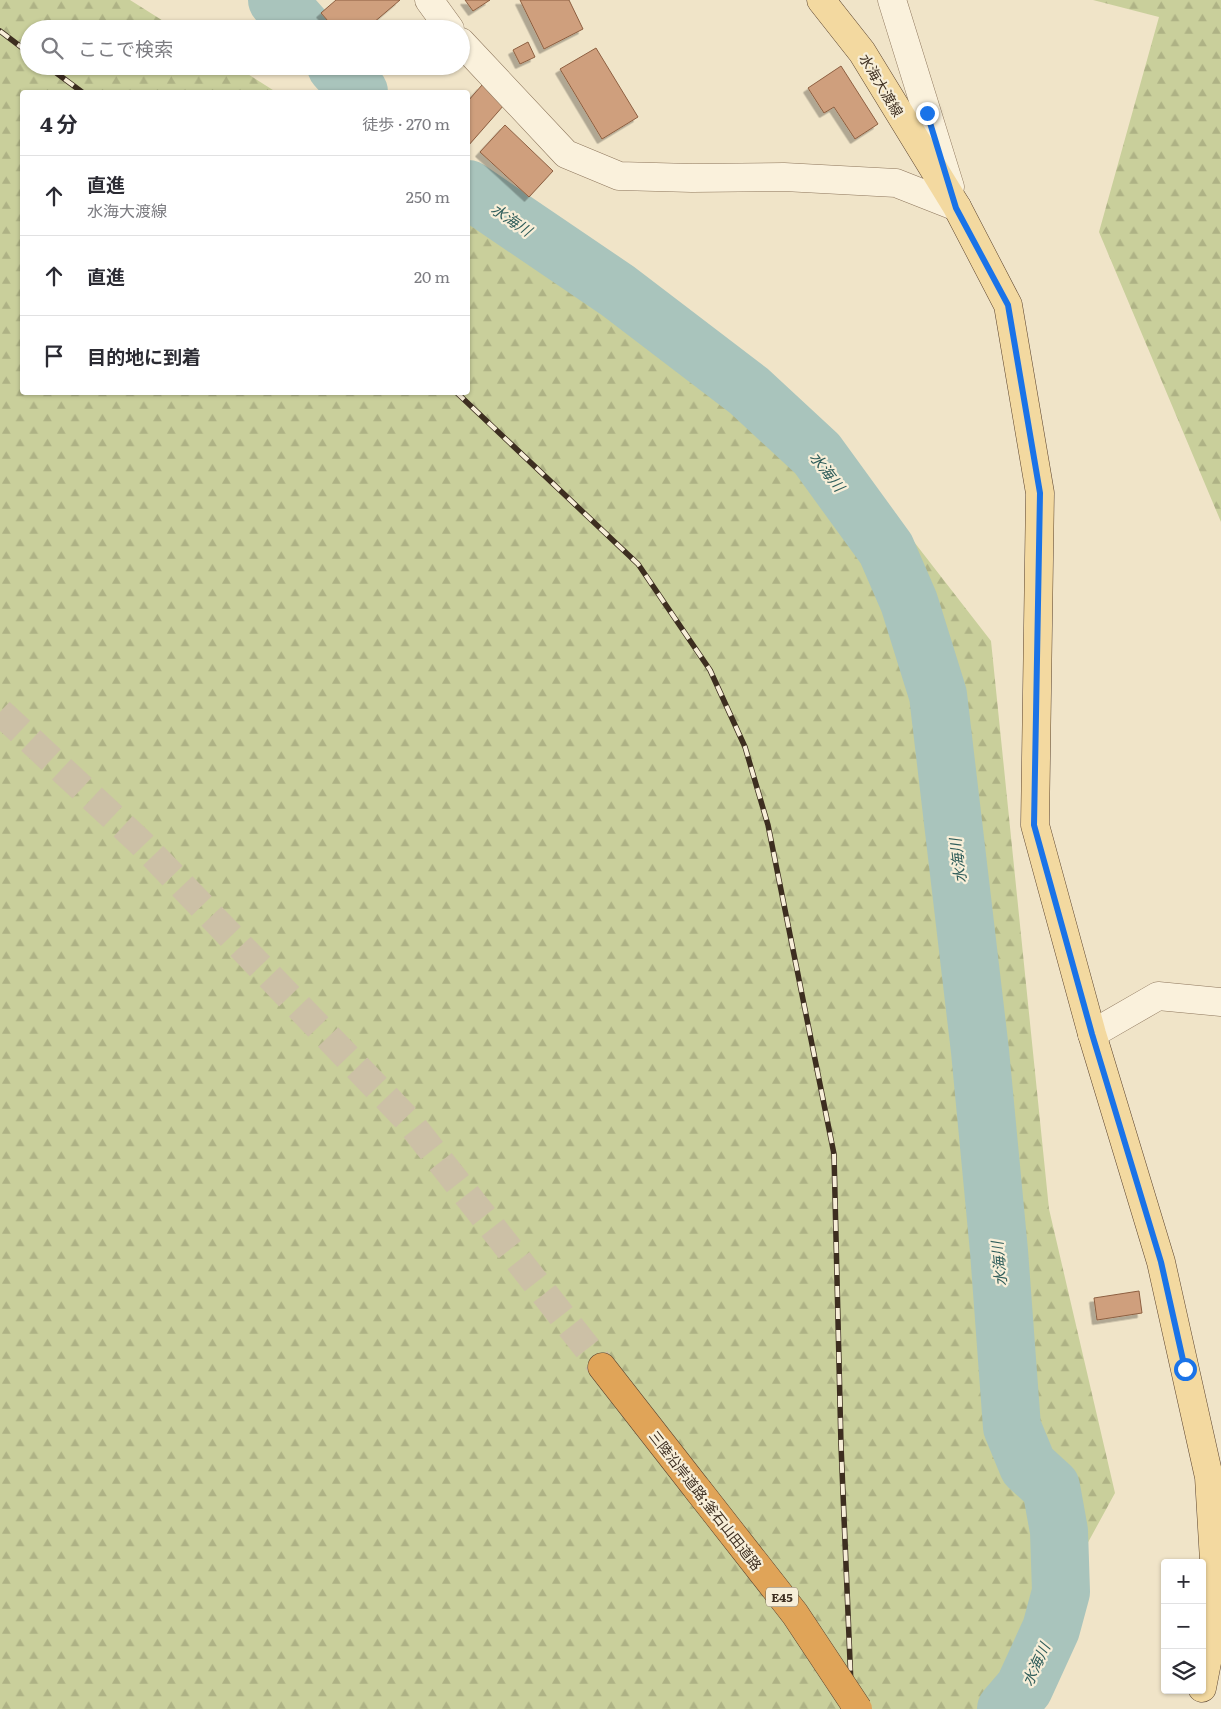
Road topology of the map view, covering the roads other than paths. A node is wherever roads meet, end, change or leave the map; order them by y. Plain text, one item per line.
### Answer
1 (429, 0) edge
2 (821, 0) edge
3 (892, 0) edge
4 (443, 20) edge
5 (470, 52) edge
6 (956, 208) junction
7 (1221, 1002) edge
8 (1092, 1034) junction
9 (602, 1367) tunnel mouth
10 (1206, 1668) edge
11 (1201, 1694) edge
12 (858, 1709) edge
13 (1198, 1709) edge

1 - 4 street
2 - 6 main road, 水海大渡線
3 - 6 street
5 - 6 street
6 - 8 main road, 水海大渡線
7 - 8 street
8 - 10 main road, 水海大渡線
9 - 12 highway, 三陸沿岸道路;釜石山田道路 / E45, bridge
11 - 13 main road, 水海大渡線

